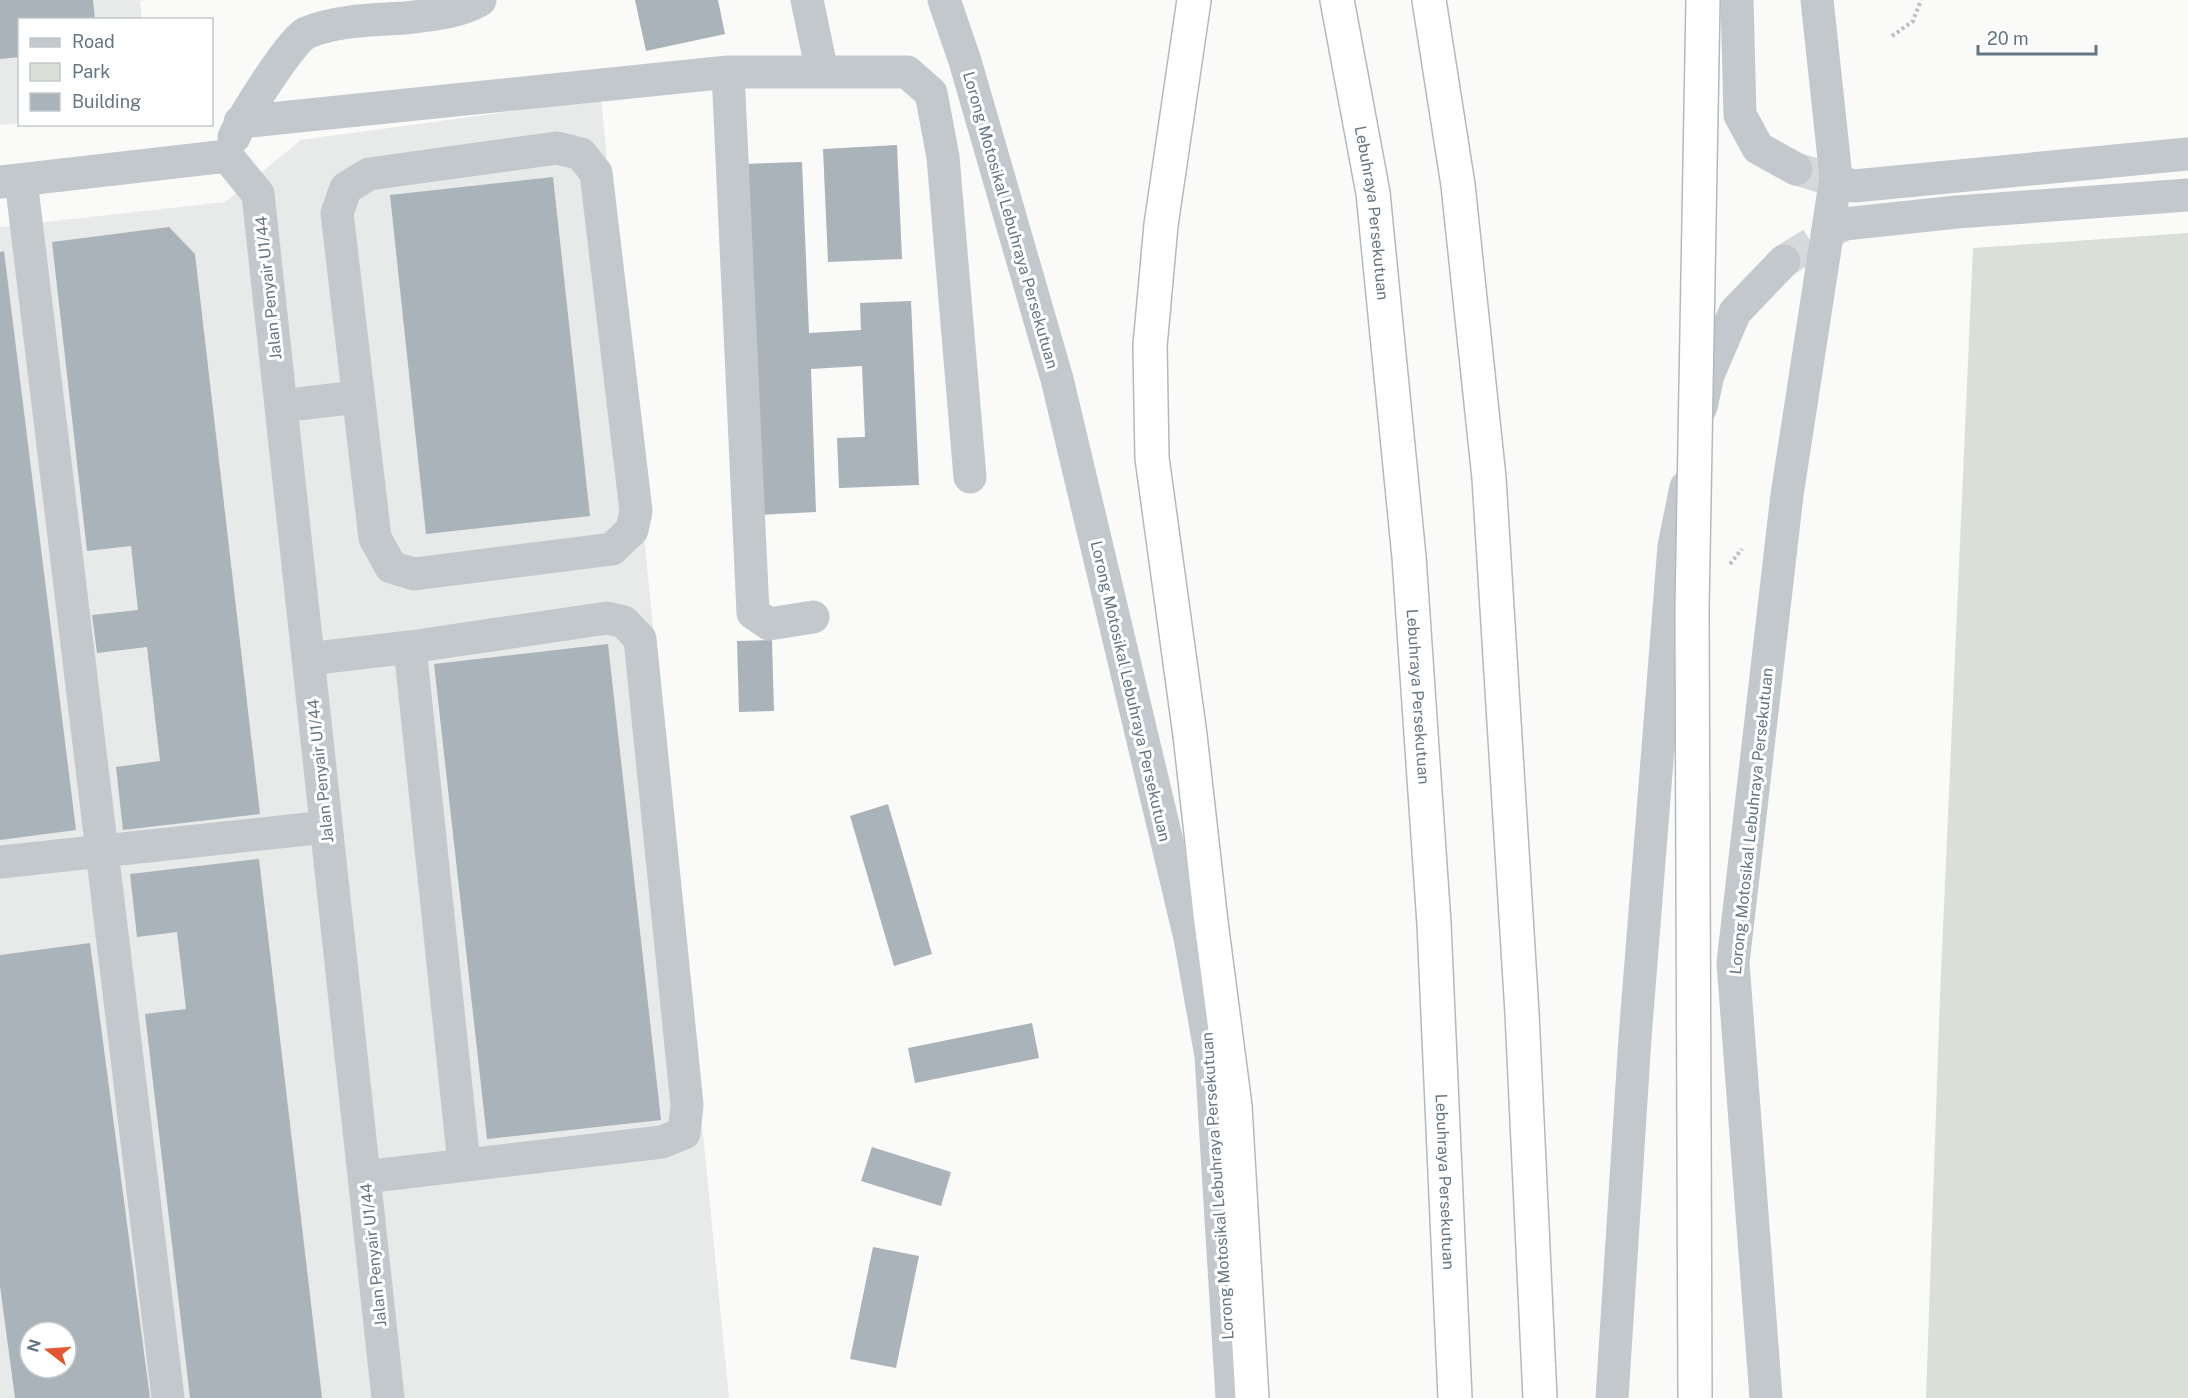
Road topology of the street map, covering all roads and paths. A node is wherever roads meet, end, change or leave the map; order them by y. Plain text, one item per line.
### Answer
1 (480, 0) edge
2 (807, 0) edge
3 (944, 0) edge
4 (1194, 0) edge
5 (1337, 0) edge
6 (1703, 0) edge
7 (1737, 0) edge
8 (1817, 0) edge
9 (1921, 0) edge
10 (1434, 9) edge
11 (1892, 36) dead end
12 (728, 72) junction
13 (822, 72) junction
14 (240, 122) junction
15 (2188, 154) edge
16 (227, 156) junction
17 (1796, 169) tunnel mouth
18 (11, 181) edge
19 (1841, 182) tunnel mouth
20 (2188, 195) edge
21 (1844, 224) tunnel mouth
22 (1784, 261) tunnel mouth
23 (357, 397) junction
24 (281, 406) junction
25 (970, 477) dead end
26 (1743, 548) dead end
27 (1728, 565) dead end
28 (813, 617) dead end
29 (411, 646) junction
30 (308, 659) junction
31 (326, 827) junction
32 (102, 852) junction
33 (0, 862) edge
34 (464, 1164) junction
35 (364, 1177) junction
36 (168, 1398) edge
37 (388, 1398) edge
38 (1232, 1398) edge
39 (1252, 1398) edge
40 (1455, 1398) edge
41 (1540, 1398) edge
42 (1612, 1398) edge
43 (1695, 1398) edge
44 (1766, 1398) edge

1 - 14 street
2 - 13 street
3 - 38 street, Lorong Motosikal Lebuhraya Persekutuan
4 - 39 highway
5 - 40 highway, Lebuhraya Persekutuan
6 - 43 highway, bridge
7 - 17 street
8 - 44 street, Lorong Motosikal Lebuhraya Persekutuan
9 - 11 path
10 - 41 highway
12 - 13 street
12 - 14 street
12 - 28 street
13 - 25 street
14 - 16 street
15 - 19 street
16 - 18 street
16 - 24 street, Jalan Penyair U1/44
18 - 32 street
20 - 21 street
22 - 42 street
23 - 23 street
23 - 24 street
24 - 30 street, Jalan Penyair U1/44
26 - 27 path
29 - 30 street
29 - 34 street
29 - 34 street
30 - 31 street, Jalan Penyair U1/44
31 - 32 street
31 - 35 street, Jalan Penyair U1/44
32 - 33 street
32 - 36 street
34 - 35 street
35 - 37 street, Jalan Penyair U1/44

